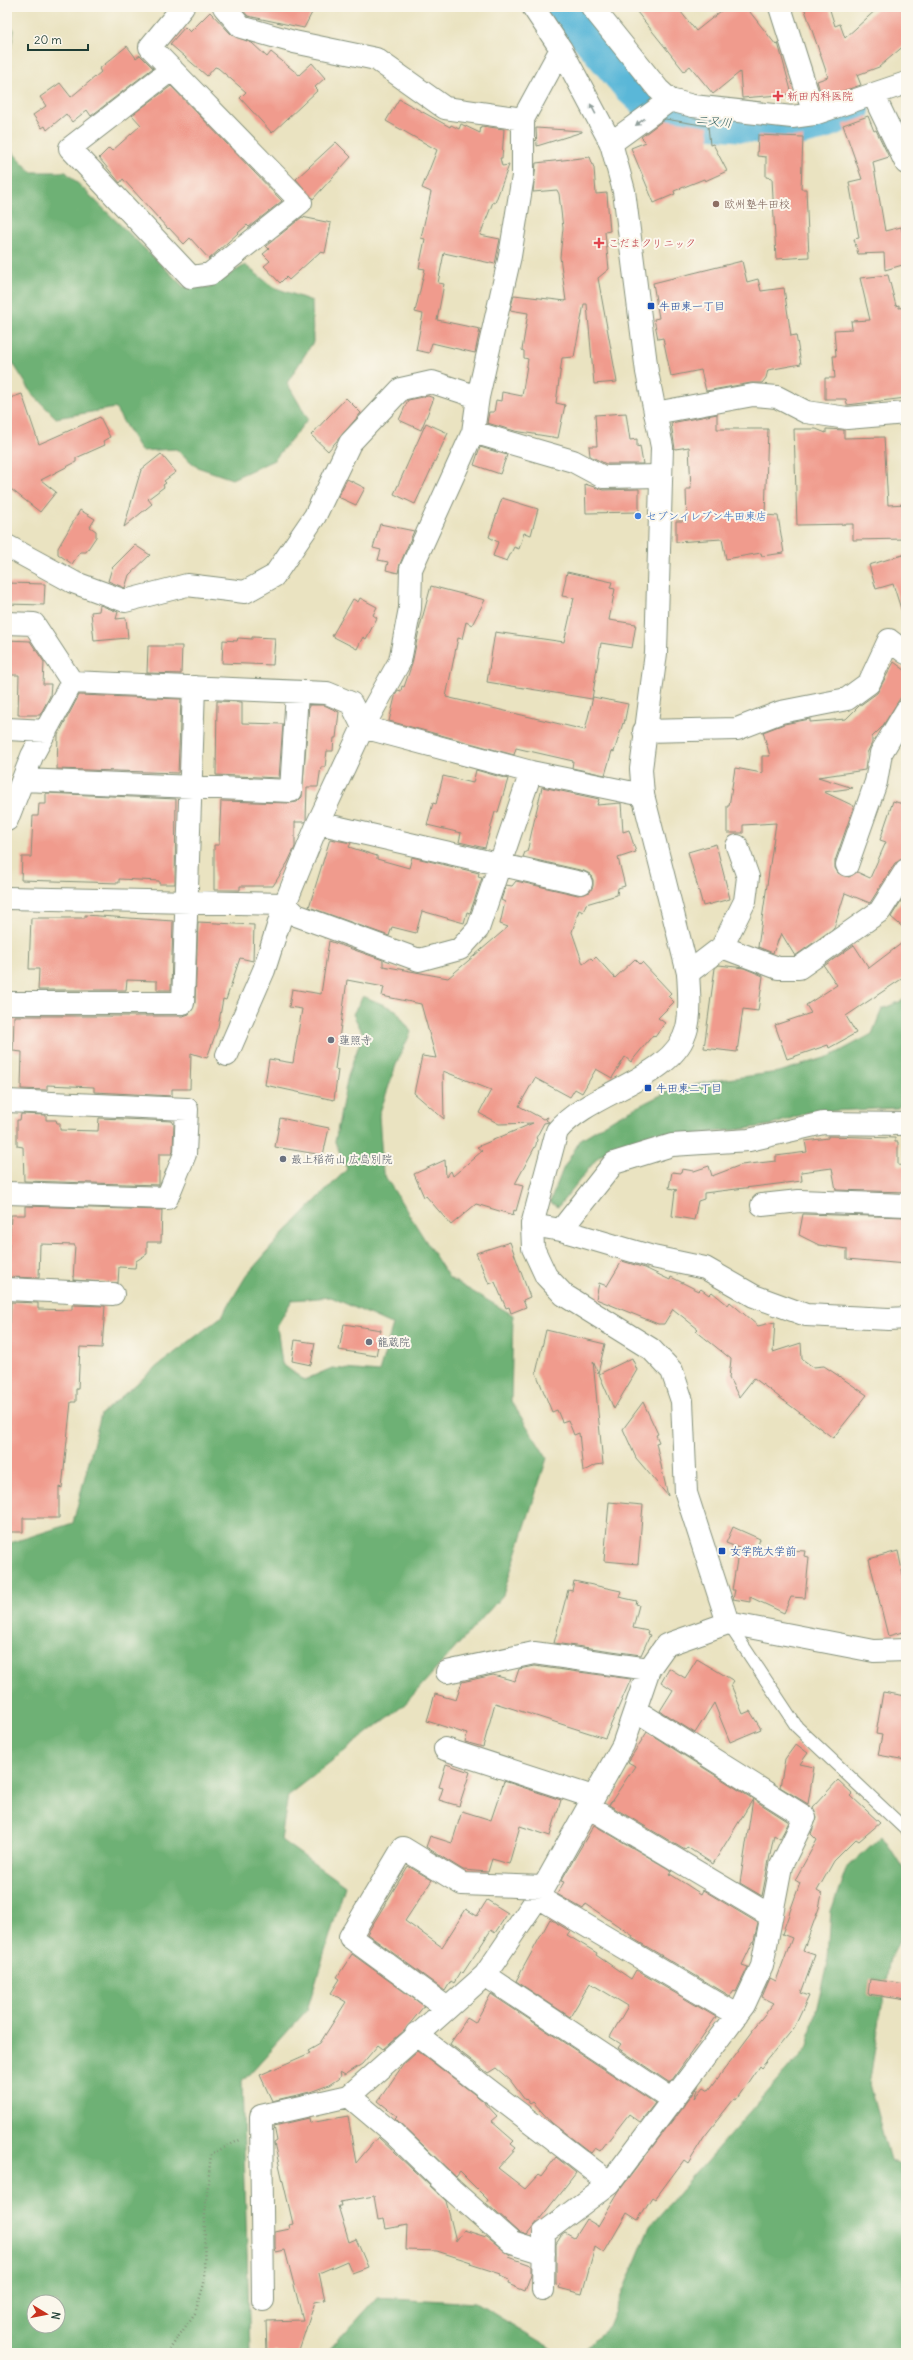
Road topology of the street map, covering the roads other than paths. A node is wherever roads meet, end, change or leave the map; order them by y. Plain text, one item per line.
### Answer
1 (183, 7) edge
2 (224, 7) edge
3 (533, 7) edge
4 (592, 7) edge
5 (780, 7) edge
6 (561, 49) junction
7 (172, 69) junction
8 (906, 83) edge
9 (873, 94) junction
10 (670, 100) junction
11 (814, 114) junction
12 (523, 119) junction
13 (611, 143) junction
14 (906, 163) edge
15 (478, 397) junction
16 (655, 413) junction
17 (906, 413) edge
18 (473, 432) junction
19 (661, 476) junction
20 (7, 546) edge
21 (7, 624) edge
22 (906, 653) edge
23 (72, 682) junction
24 (194, 687) junction
25 (297, 692) junction
26 (906, 711) edge
27 (362, 727) junction
28 (7, 729) edge
29 (46, 731) junction
30 (644, 731) junction
31 (531, 772) junction
32 (23, 780) junction
33 (191, 787) junction
34 (643, 794) junction
35 (7, 820) edge
36 (318, 823) junction
37 (737, 846) dead end
38 (847, 865) dead end
39 (501, 866) junction
40 (906, 870) edge
41 (581, 883) dead end
42 (7, 898) edge
43 (187, 902) junction
44 (285, 904) junction
45 (722, 947) junction
46 (688, 973) junction
47 (7, 1003) edge
48 (227, 1055) dead end
49 (7, 1102) edge
50 (904, 1128) edge
51 (7, 1193) edge
52 (906, 1204) edge
53 (762, 1205) dead end
54 (532, 1225) junction
55 (561, 1230) junction
56 (7, 1289) edge
57 (113, 1294) dead end
58 (906, 1318) edge
59 (728, 1623) junction
60 (906, 1650) edge
61 (650, 1669) junction
62 (447, 1672) dead end
63 (635, 1710) junction
64 (445, 1749) dead end
65 (591, 1802) junction
66 (906, 1830) edge
67 (540, 1892) junction
68 (771, 1916) junction
69 (485, 1975) junction
70 (447, 2008) junction
71 (737, 2015) junction
72 (416, 2034) junction
73 (349, 2096) junction
74 (673, 2100) junction
75 (610, 2183) junction
76 (544, 2253) junction
77 (543, 2290) dead end
78 (263, 2300) dead end

1 - 7 street
2 - 12 street
3 - 6 street
4 - 10 street
5 - 11 street
6 - 12 street
13 -> 6 street
7 - 7 street
8 - 9 street
9 - 11 street
9 - 14 street
10 - 11 street
10 -> 13 street
12 - 15 street
13 - 16 street
15 - 18 street
15 - 20 street
16 - 17 street
16 - 19 street
18 - 19 street
18 - 27 street
19 - 30 street
21 - 23 street
22 - 30 street
23 - 24 street
23 - 29 street
24 - 25 street
24 - 33 street
25 - 27 street
25 - 33 street
26 - 38 street
27 - 31 street
27 - 36 street
28 - 29 street
29 - 32 street
30 - 34 street
31 - 34 street
31 - 39 street
32 - 33 street
32 - 35 street
33 - 43 street
34 - 46 street
36 - 39 street
36 - 44 street
37 - 45 street
39 - 41 street
39 - 44 street
40 - 45 street
42 - 43 street
43 - 44 street
43 - 47 street
44 - 48 street
45 - 46 street
46 - 54 street
49 - 51 street
50 - 55 street
52 - 53 street
54 - 55 street
54 - 59 street
55 - 58 street
56 - 57 street
59 - 60 street
59 - 61 street
59 - 66 lane
61 - 62 street
61 - 63 street
63 - 65 street
63 - 68 street
64 - 65 street
65 - 67 street
65 - 68 street
67 - 69 street
67 - 70 street
67 - 71 street
68 - 71 street
69 - 70 street
69 - 74 street
70 - 72 street
71 - 74 street
72 - 73 street
72 - 75 street
73 - 76 street
73 - 78 street
74 - 75 street
75 - 76 street
76 - 77 street

